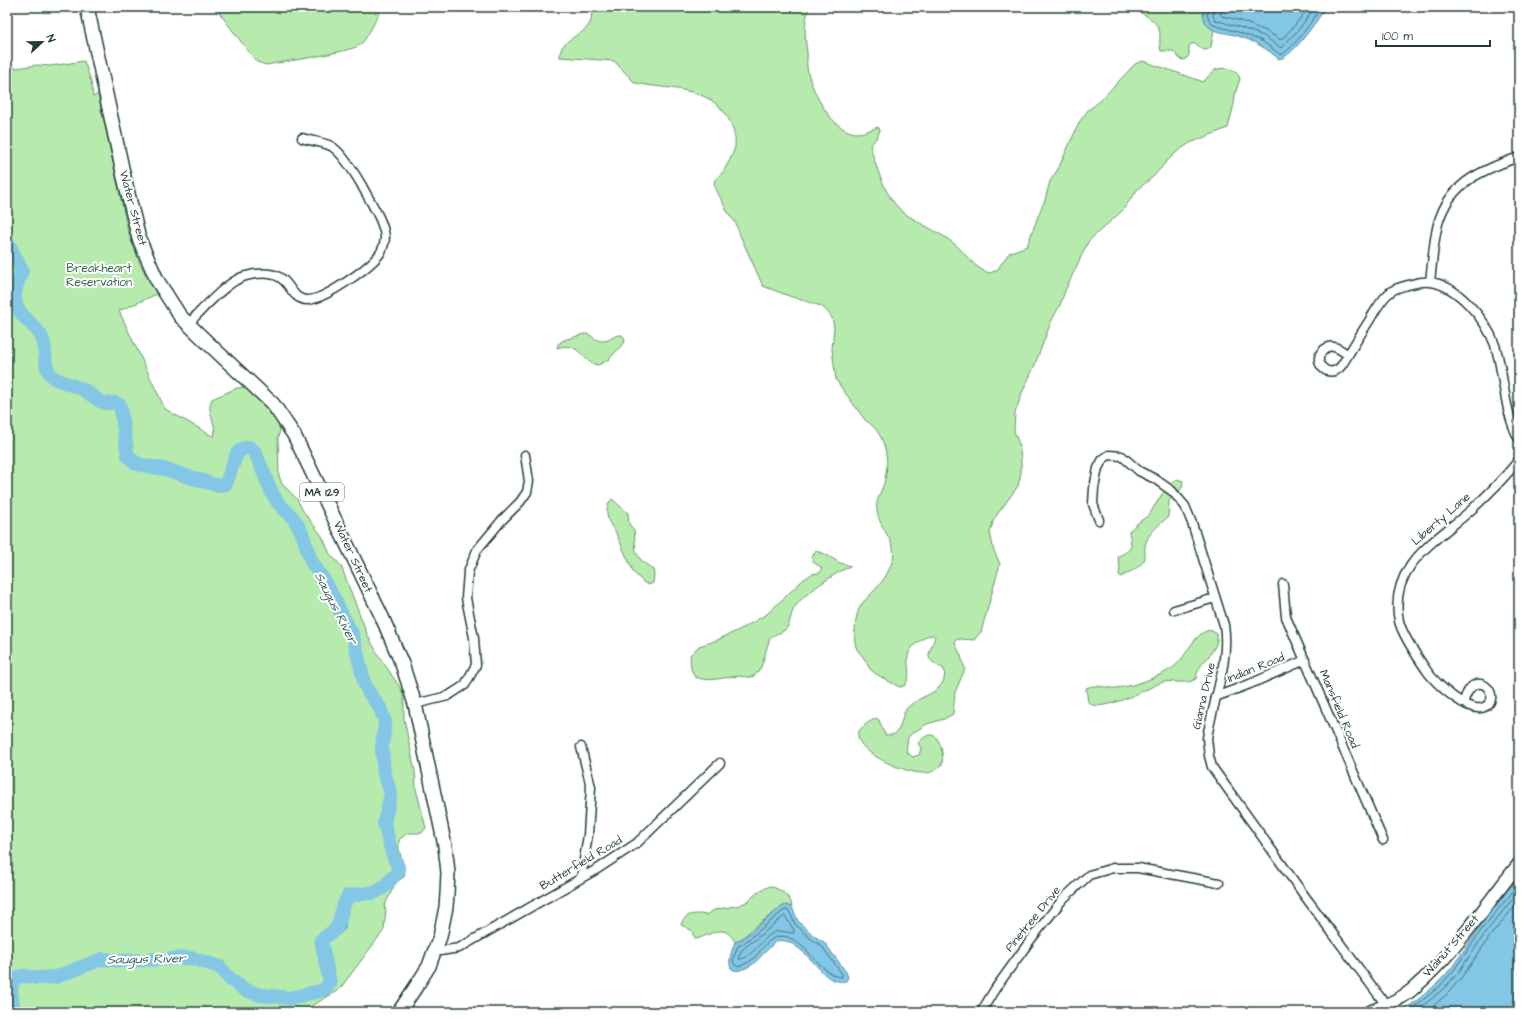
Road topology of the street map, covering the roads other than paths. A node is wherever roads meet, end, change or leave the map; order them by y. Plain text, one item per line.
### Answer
1 (87, 7) edge
2 (302, 138) dead end
3 (1519, 157) edge
4 (1430, 282) junction
5 (188, 324) junction
6 (1348, 355) dead end
7 (1519, 439) edge
8 (525, 455) dead end
9 (1519, 460) edge
10 (1099, 520) dead end
11 (1283, 584) dead end
12 (1215, 598) junction
13 (1174, 610) dead end
14 (1305, 660) junction
15 (1215, 697) junction
16 (1463, 703) dead end
17 (415, 704) junction
18 (581, 747) dead end
19 (720, 763) dead end
20 (1383, 840) dead end
21 (1519, 864) edge
22 (581, 878) junction
23 (1219, 883) dead end
24 (434, 952) junction
25 (1386, 1004) junction
26 (399, 1012) edge
27 (981, 1012) edge
28 (1370, 1012) edge

1 - 5 main road, Water Street / MA 129
2 - 5 street
3 - 4 street
4 - 6 street
4 - 7 street
5 - 17 main road, Water Street / MA 129
8 - 17 street
9 - 16 street, Liberty Lane
10 - 12 street, Gianna Drive
11 - 14 street, Mansfield Road
12 - 13 street
12 - 15 street, Gianna Drive
14 - 15 street, Indian Road
14 - 20 street, Mansfield Road
15 - 25 street, Gianna Drive
17 - 24 main road, Water Street / MA 129
18 - 22 street
19 - 22 street, Butterfield Road
21 - 25 main road, Walnut Street
22 - 24 street, Butterfield Road
23 - 27 street, Pinetree Drive
24 - 26 main road, Water Street / MA 129
25 - 28 main road, Walnut Street

